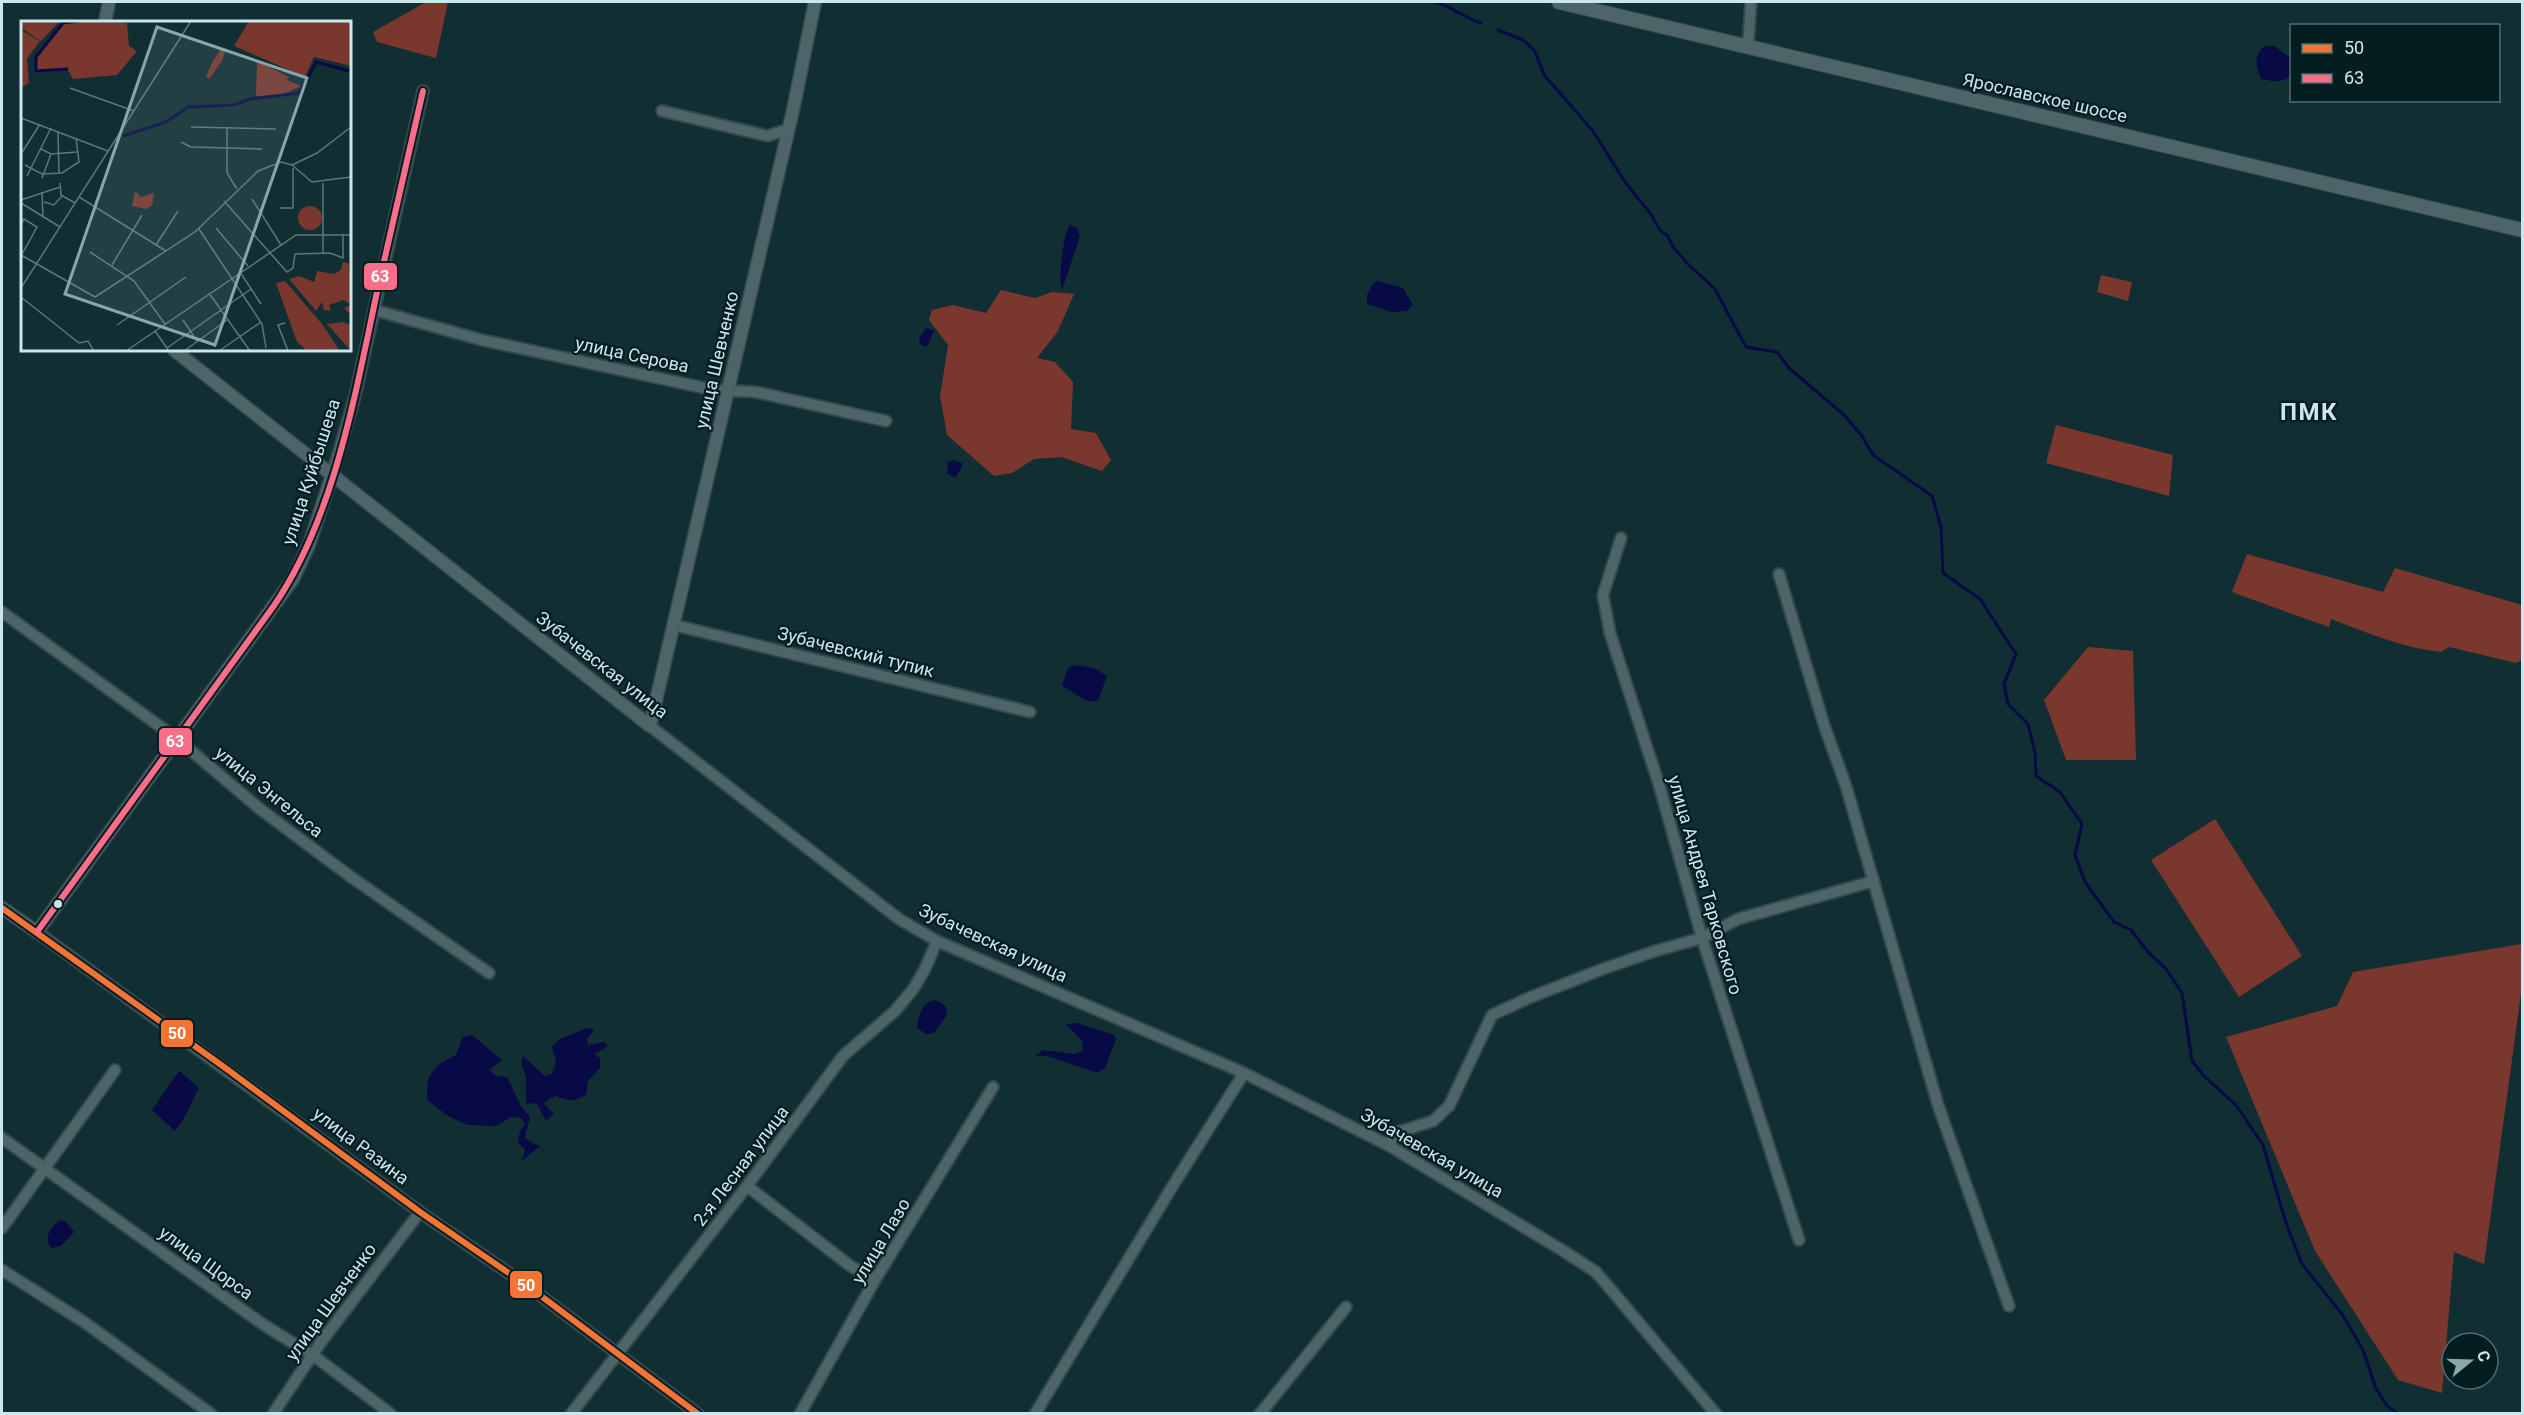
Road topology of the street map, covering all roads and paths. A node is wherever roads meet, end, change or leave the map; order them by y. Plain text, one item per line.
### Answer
1 (109, 2) edge
2 (815, 2) edge
3 (1559, 2) edge
4 (1751, 2) edge
5 (105, 21) edge
6 (1748, 46) junction
7 (423, 91) dead end
8 (662, 111) dead end
9 (788, 129) junction
10 (2523, 230) edge
11 (374, 310) junction
12 (175, 351) edge
13 (729, 390) junction
14 (886, 422) dead end
15 (332, 475) junction
16 (1621, 538) dead end
17 (1779, 574) dead end
18 (2, 612) edge
19 (674, 625) junction
20 (1030, 711) dead end
21 (650, 726) junction
22 (176, 738) junction
23 (1874, 881) junction
24 (2, 908) edge
25 (38, 932) junction
26 (1702, 938) junction
27 (937, 941) junction
28 (489, 973) dead end
29 (115, 1070) dead end
30 (1244, 1073) junction
31 (993, 1087) dead end
32 (2, 1138) edge
33 (1388, 1145) junction
34 (45, 1167) junction
35 (747, 1186) junction
36 (420, 1212) junction
37 (2, 1228) edge
38 (1799, 1240) dead end
39 (2, 1270) edge
40 (875, 1280) junction
41 (2009, 1306) dead end
42 (1346, 1307) dead end
43 (618, 1354) junction
44 (314, 1356) junction
45 (211, 1413) edge
46 (273, 1413) edge
47 (391, 1413) edge
48 (571, 1413) edge
49 (695, 1413) edge
50 (800, 1413) edge
51 (1035, 1413) edge
52 (1260, 1413) edge
53 (1716, 1413) edge

1 - 5 street
2 - 9 street, улица Шевченко
3 - 6 main road, Ярославское шоссе
4 - 6 street
6 - 10 main road, Ярославское шоссе
7 - 11 street, улица Куйбышева
8 - 9 street
9 - 13 street, улица Шевченко
11 - 13 street, улица Серова
11 - 15 street, улица Куйбышева
12 - 15 street, Зубачевская улица
13 - 14 street, улица Серова
13 - 19 street, улица Шевченко
15 - 21 street, Зубачевская улица
15 - 22 street, улица Куйбышева
16 - 26 street, улица Андрея Тарковского
17 - 23 street
18 - 22 street, улица Энгельса
19 - 20 street, Зубачевский тупик
19 - 21 street, улица Шевченко
21 - 27 street, Зубачевская улица
22 - 25 street, улица Куйбышева
22 - 28 street, улица Энгельса
23 - 26 street
23 - 41 street
24 - 25 street, улица Разина
25 - 36 street, улица Разина
26 - 33 street
26 - 38 street, улица Андрея Тарковского
27 - 30 street, Зубачевская улица
27 - 35 street, 2-я Лесная улица
29 - 34 street
30 - 33 street, Зубачевская улица
30 - 51 street
31 - 40 street, улица Лазо
32 - 34 street, улица Щорса
33 - 53 street, Зубачевская улица
34 - 37 street
34 - 44 street, улица Щорса
35 - 40 street
35 - 43 street, 2-я Лесная улица
36 - 43 street, улица Разина
36 - 44 street, улица Шевченко
39 - 45 street
40 - 50 street, улица Лазо
42 - 52 street
43 - 48 street, 2-я Лесная улица
43 - 49 street, улица Разина
44 - 46 street, улица Шевченко
44 - 47 street, улица Щорса

